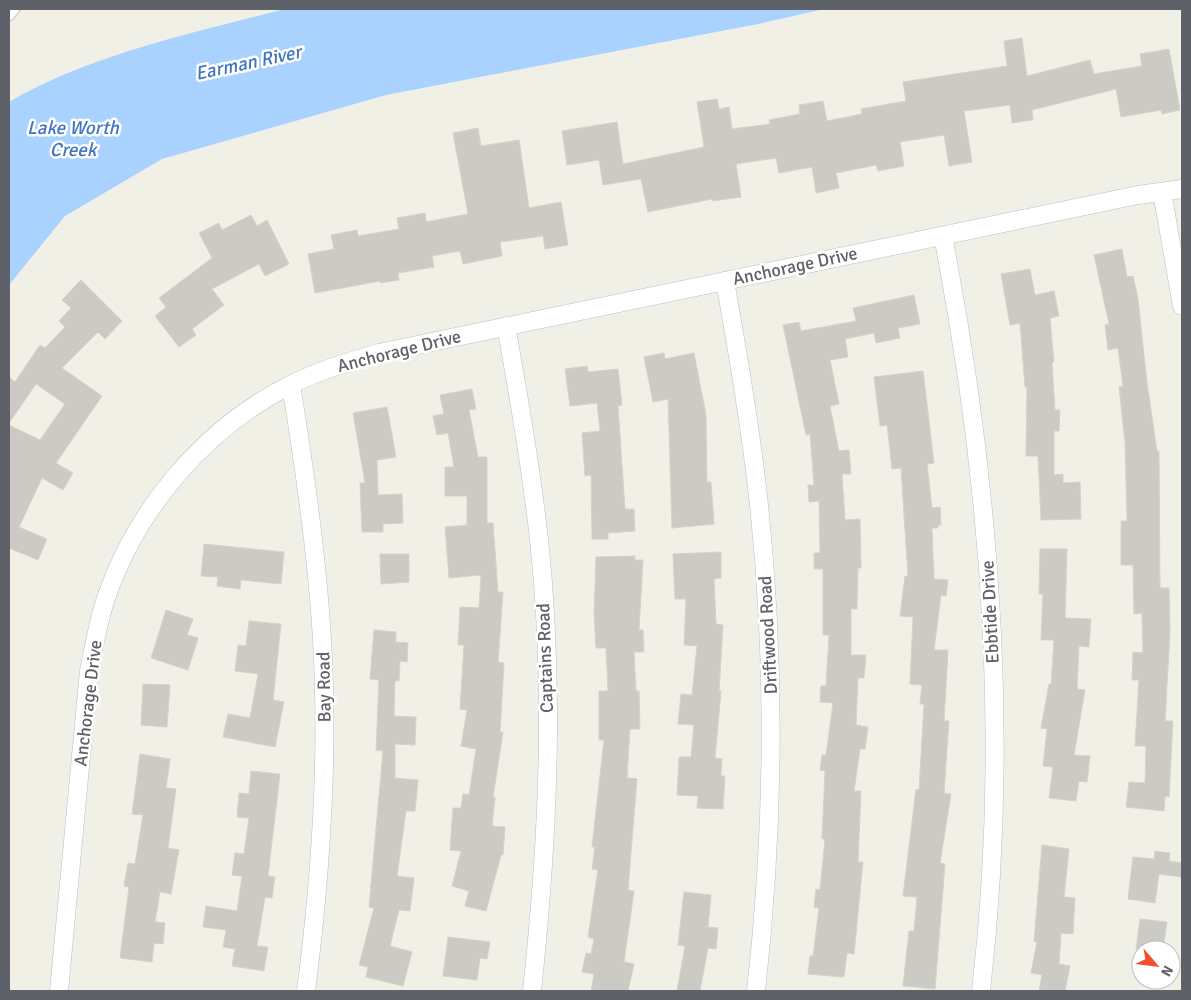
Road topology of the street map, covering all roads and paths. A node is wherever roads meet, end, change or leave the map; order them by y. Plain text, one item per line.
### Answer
1 (14, 9) edge
2 (9, 16) edge
3 (1182, 189) edge
4 (1162, 192) junction
5 (943, 236) junction
6 (725, 281) junction
7 (1182, 306) edge
8 (506, 326) junction
9 (290, 385) junction
10 (59, 991) edge
11 (306, 991) edge
12 (532, 991) edge
13 (756, 991) edge
14 (980, 991) edge

1 - 2 lane
3 - 4 street, Anchorage Drive
4 - 5 street, Anchorage Drive
4 - 7 street
5 - 6 street, Anchorage Drive
5 - 14 street, Ebbtide Drive
6 - 8 street, Anchorage Drive
6 - 13 street, Driftwood Road
8 - 9 street, Anchorage Drive
8 - 12 street, Captains Road
9 - 10 street, Anchorage Drive
9 - 11 street, Bay Road

